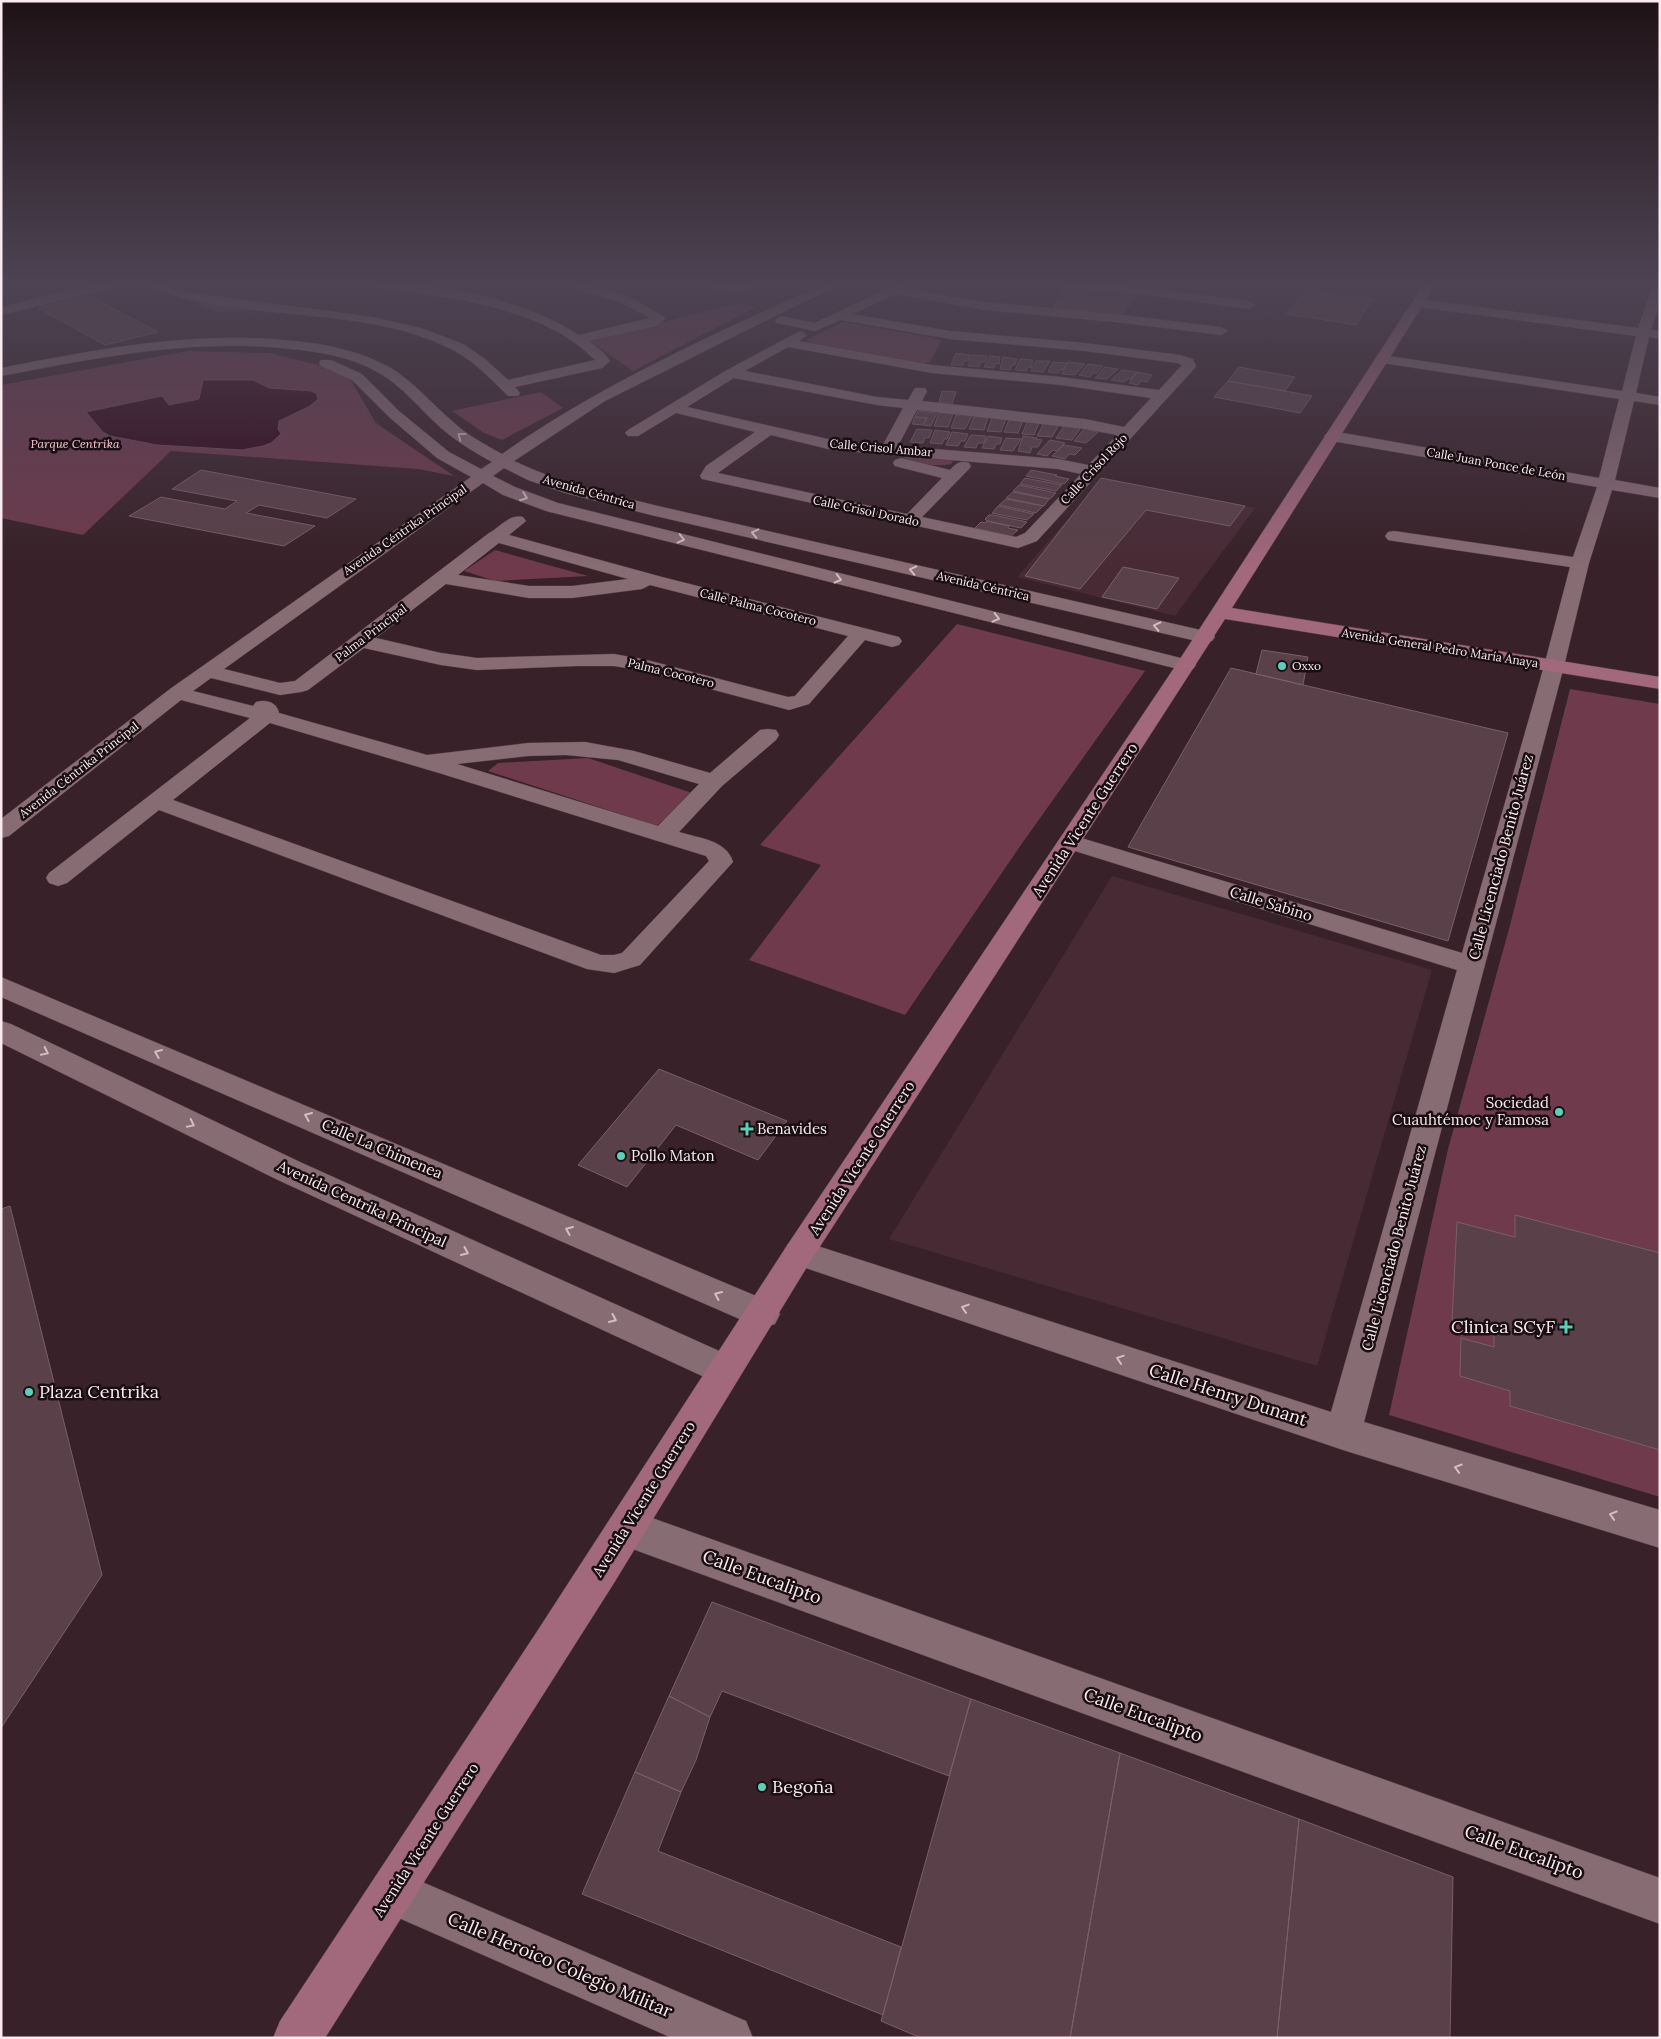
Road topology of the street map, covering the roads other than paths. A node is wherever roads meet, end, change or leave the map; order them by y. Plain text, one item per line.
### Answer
1 (42, 376) edge
2 (356, 376) edge
3 (392, 376) edge
4 (496, 376) edge
5 (547, 376) edge
6 (575, 376) edge
7 (626, 376) edge
8 (727, 376) edge
9 (748, 376) edge
10 (928, 376) edge
11 (1009, 376) edge
12 (1180, 376) edge
13 (1370, 376) edge
14 (1500, 376) edge
15 (1635, 376) edge
16 (543, 377) junction
17 (1, 384) edge
18 (556, 388) dead end
19 (590, 390) junction
20 (1162, 396) junction
21 (1628, 396) junction
22 (1660, 401) edge
23 (912, 406) junction
24 (673, 408) junction
25 (768, 430) junction
26 (1128, 432) junction
27 (634, 433) dead end
28 (1332, 436) junction
29 (832, 445) junction
30 (889, 448) junction
31 (973, 456) junction
32 (502, 461) junction
33 (1092, 471) junction
34 (480, 476) junction
35 (952, 476) junction
36 (1606, 484) junction
37 (1660, 493) edge
38 (910, 520) junction
39 (517, 521) dead end
40 (1394, 536) dead end
41 (495, 537) junction
42 (1031, 537) joint
43 (1580, 563) junction
44 (887, 564) junction
45 (443, 578) junction
46 (655, 581) junction
47 (866, 586) junction
48 (1220, 612) junction
49 (861, 633) junction
50 (1205, 637) junction
51 (361, 641) junction
52 (892, 641) dead end
53 (1186, 666) junction
54 (1554, 666) junction
55 (208, 670) junction
56 (1660, 683) edge
57 (182, 690) junction
58 (267, 715) junction
59 (768, 735) dead end
60 (424, 761) junction
61 (714, 781) junction
62 (158, 802) junction
63 (1, 831) edge
64 (663, 835) junction
65 (1070, 842) junction
66 (58, 878) dead end
67 (1472, 965) junction
68 (1, 986) edge
69 (1, 1031) edge
70 (799, 1253) junction
71 (763, 1314) junction
72 (725, 1370) junction
73 (1342, 1433) junction
74 (627, 1528) junction
75 (1660, 1529) edge
76 (392, 1892) junction
77 (1660, 1901) edge
78 (297, 2038) edge
79 (729, 2038) edge

1 - 17 street, Avenida Céntrica
2 - 34 street, Avenida Céntrica
32 -> 3 street, Avenida Céntrica
4 - 16 street
5 - 16 street
6 - 19 street
7 - 19 street, Avenida Céntrika Principal
8 - 24 street
9 - 23 street
10 - 23 street
11 - 20 street
12 - 20 street, Calle Crisol Rojo
13 - 28 main road, Avenida Vicente Guerrero
14 - 21 street
15 - 21 street, Calle Licenciado Benito Juárez
16 - 18 street
19 - 32 street, Avenida Céntrika Principal
20 - 26 street, Calle Crisol Rojo
21 - 22 street
21 - 36 street, Calle Licenciado Benito Juárez
23 - 26 street
23 - 30 street
24 - 25 street, Calle Crisol Ambar
24 - 27 street
25 - 29 street, Calle Crisol Ambar
25 - 38 street, Calle Crisol Dorado
26 - 33 street, Calle Crisol Rojo
28 - 36 street, Calle Juan Ponce de León
28 - 48 main road, Avenida Vicente Guerrero
29 - 30 street, Calle Crisol Ambar
29 - 35 street
30 - 31 street, Calle Crisol Ambar
31 - 33 street, Calle Crisol Ambar
31 - 35 street
32 - 34 street, Avenida Céntrika Principal
44 -> 32 street, Avenida Céntrica
33 - 42 street, Calle Crisol Rojo
34 -> 47 street, Avenida Céntrica
34 - 55 street, Avenida Céntrika Principal
35 - 38 street
36 - 37 street, Calle Juan Ponce de León
36 - 43 street, Calle Licenciado Benito Juárez
38 - 42 street, Calle Crisol Dorado
39 - 41 street, Palma Principal
40 - 43 street
41 - 45 street, Palma Principal
41 - 46 street, Calle Palma Cocotero
43 - 54 street, Calle Licenciado Benito Juárez
44 - 47 street
50 -> 44 street, Avenida Céntrica
45 - 46 street, Calle Palma Cocotero
45 - 51 street, Palma Principal
46 - 49 street, Calle Palma Cocotero
47 -> 53 street, Avenida Céntrica
48 - 50 main road, Avenida Vicente Guerrero
48 - 54 main road, Avenida General Pedro María Anaya
49 - 51 street, Palma Cocotero
49 - 52 street, Calle Palma Cocotero
50 - 53 main road, Avenida Vicente Guerrero
51 - 55 street, Palma Principal
53 - 65 main road, Avenida Vicente Guerrero
54 - 56 main road, Avenida General Pedro María Anaya
54 - 67 street, Calle Licenciado Benito Juárez
55 - 57 street, Avenida Céntrika Principal
57 - 58 street
57 - 63 street, Avenida Céntrika Principal
58 - 60 street
58 - 62 street
59 - 61 street
60 - 61 street
60 - 64 street
61 - 64 street
62 - 64 street
62 - 66 street
65 - 67 street, Calle Sabino
65 - 70 main road, Avenida Vicente Guerrero
67 - 73 street, Calle Licenciado Benito Juárez
71 -> 68 street, Calle La Chimenea
69 -> 72 street, Avenida Centrika Principal
70 - 71 main road, Avenida Vicente Guerrero
73 -> 70 street, Calle Henry Dunant
71 - 72 main road, Avenida Vicente Guerrero
72 - 74 main road, Avenida Vicente Guerrero
75 -> 73 street, Calle Henry Dunant
74 - 76 main road, Avenida Vicente Guerrero
74 - 77 street, Calle Eucalipto
76 - 78 main road, Avenida Vicente Guerrero
76 - 79 street, Calle Heroico Colegio Militar

